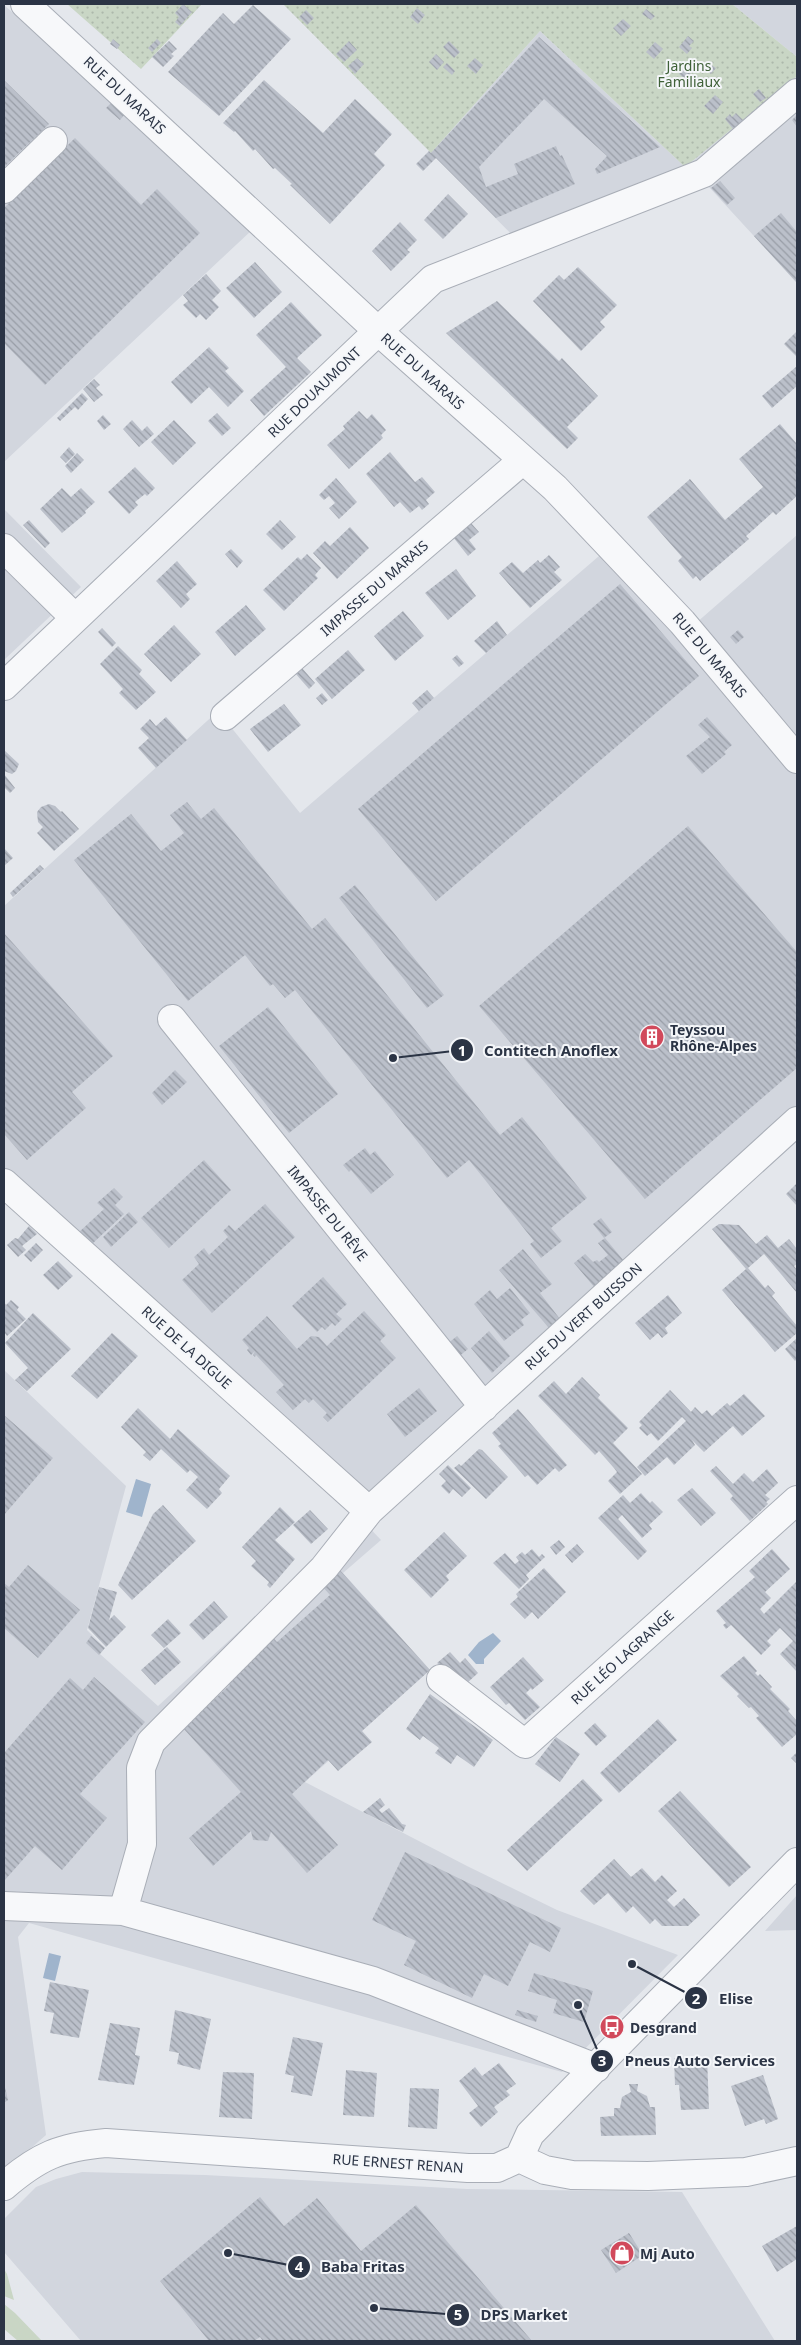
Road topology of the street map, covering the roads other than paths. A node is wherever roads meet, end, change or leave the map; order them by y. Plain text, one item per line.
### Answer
1 (25, 4) edge
2 (797, 93) edge
3 (53, 140) dead end
4 (4, 189) edge
5 (378, 331) junction
6 (523, 460) junction
7 (4, 548) edge
8 (75, 618) junction
9 (4, 686) edge
10 (225, 716) dead end
11 (797, 759) edge
12 (172, 1020) dead end
13 (797, 1121) edge
14 (4, 1183) edge
15 (484, 1407) junction
16 (797, 1500) edge
17 (369, 1512) junction
18 (441, 1679) dead end
19 (797, 1862) edge
20 (4, 1906) edge
21 (123, 1911) junction
22 (596, 2068) junction
23 (520, 2158) junction
24 (797, 2161) edge
25 (4, 2186) edge

1 - 5 street, RUE DU MARAIS
2 - 5 street, RUE DOUAUMONT
3 - 4 street
5 - 6 street, RUE DU MARAIS
5 - 8 street, RUE DOUAUMONT
6 - 10 street, IMPASSE DU MARAIS
6 - 11 street, RUE DU MARAIS
7 - 8 street
8 - 9 street, RUE DOUAUMONT
12 - 15 street, IMPASSE DU RÊVE
13 - 15 street, RUE DU VERT BUISSON
14 - 17 street, RUE DE LA DIGUE
15 - 17 street, RUE DU VERT BUISSON
16 - 18 street, RUE LÉO LAGRANGE
17 - 21 street, RUE DU VERT BUISSON
19 - 22 street
20 - 21 street
21 - 22 street
22 - 23 street
23 - 24 street
23 - 25 street, RUE ERNEST RENAN

